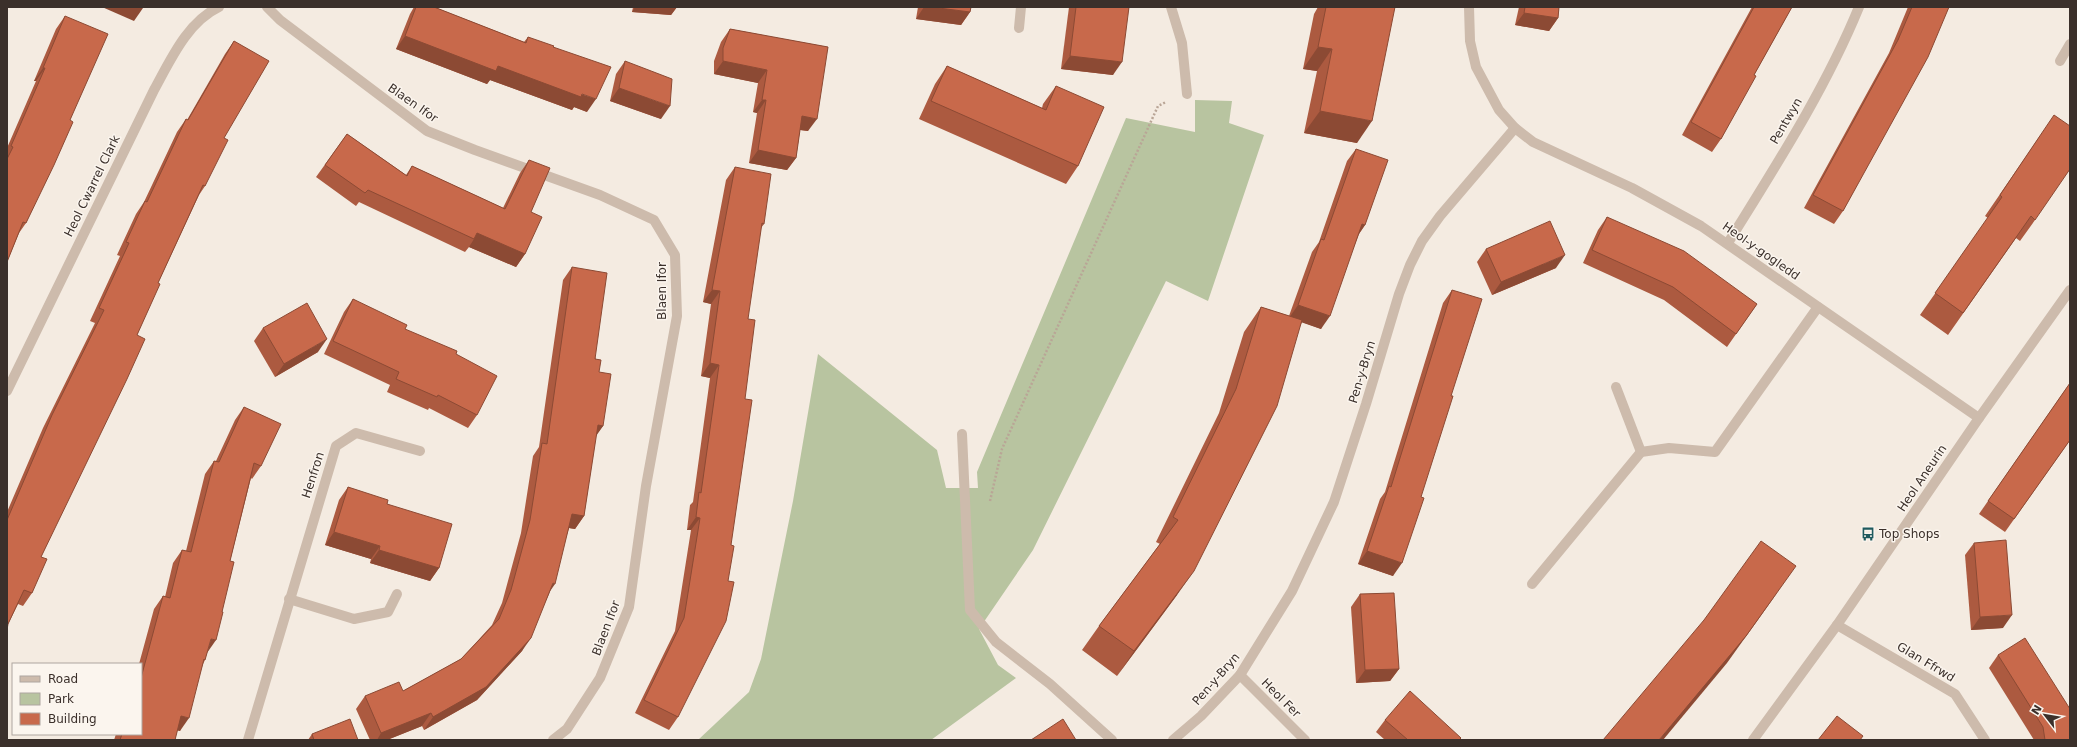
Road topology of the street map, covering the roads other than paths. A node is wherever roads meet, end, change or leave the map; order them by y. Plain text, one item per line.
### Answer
1 (219, 7) edge
2 (267, 7) edge
3 (1021, 7) edge
4 (1171, 7) edge
5 (1469, 7) edge
6 (1859, 7) edge
7 (1019, 28) dead end
8 (2070, 44) edge
9 (2060, 60) dead end
10 (1187, 94) road end
11 (1514, 128) junction
12 (1728, 243) junction
13 (2070, 290) edge
14 (1818, 307) junction
15 (1616, 387) dead end
16 (7, 391) edge
17 (1979, 418) junction
18 (962, 434) dead end
19 (420, 451) dead end
20 (1641, 452) junction
21 (1532, 584) dead end
22 (397, 594) dead end
23 (289, 599) junction
24 (1838, 625) junction
25 (1240, 675) junction
26 (248, 740) edge
27 (553, 740) edge
28 (1112, 740) edge
29 (1173, 740) edge
30 (1305, 740) edge
31 (1753, 740) edge
32 (1985, 740) edge

1 - 16 street, Heol Cwarrel Clark
2 - 27 street, Blaen Ifor
3 - 7 street
4 - 10 street
5 - 11 street
6 - 12 street, Pentwyn
8 - 9 street
11 - 12 street, Heol-y-gogledd
11 - 25 street, Pen-y-Bryn
12 - 14 street, Heol-y-gogledd
13 - 17 street, Heol Aneurin
14 - 17 street, Heol-y-gogledd
14 - 20 street
15 - 20 street
17 - 24 street, Heol Aneurin
18 - 28 street
19 - 23 street, Henfron
20 - 21 street
22 - 23 street
23 - 26 street, Henfron
24 - 31 street, Heol Aneurin
24 - 32 street, Glan Ffrwd
25 - 29 street, Pen-y-Bryn
25 - 30 street, Heol Fer

